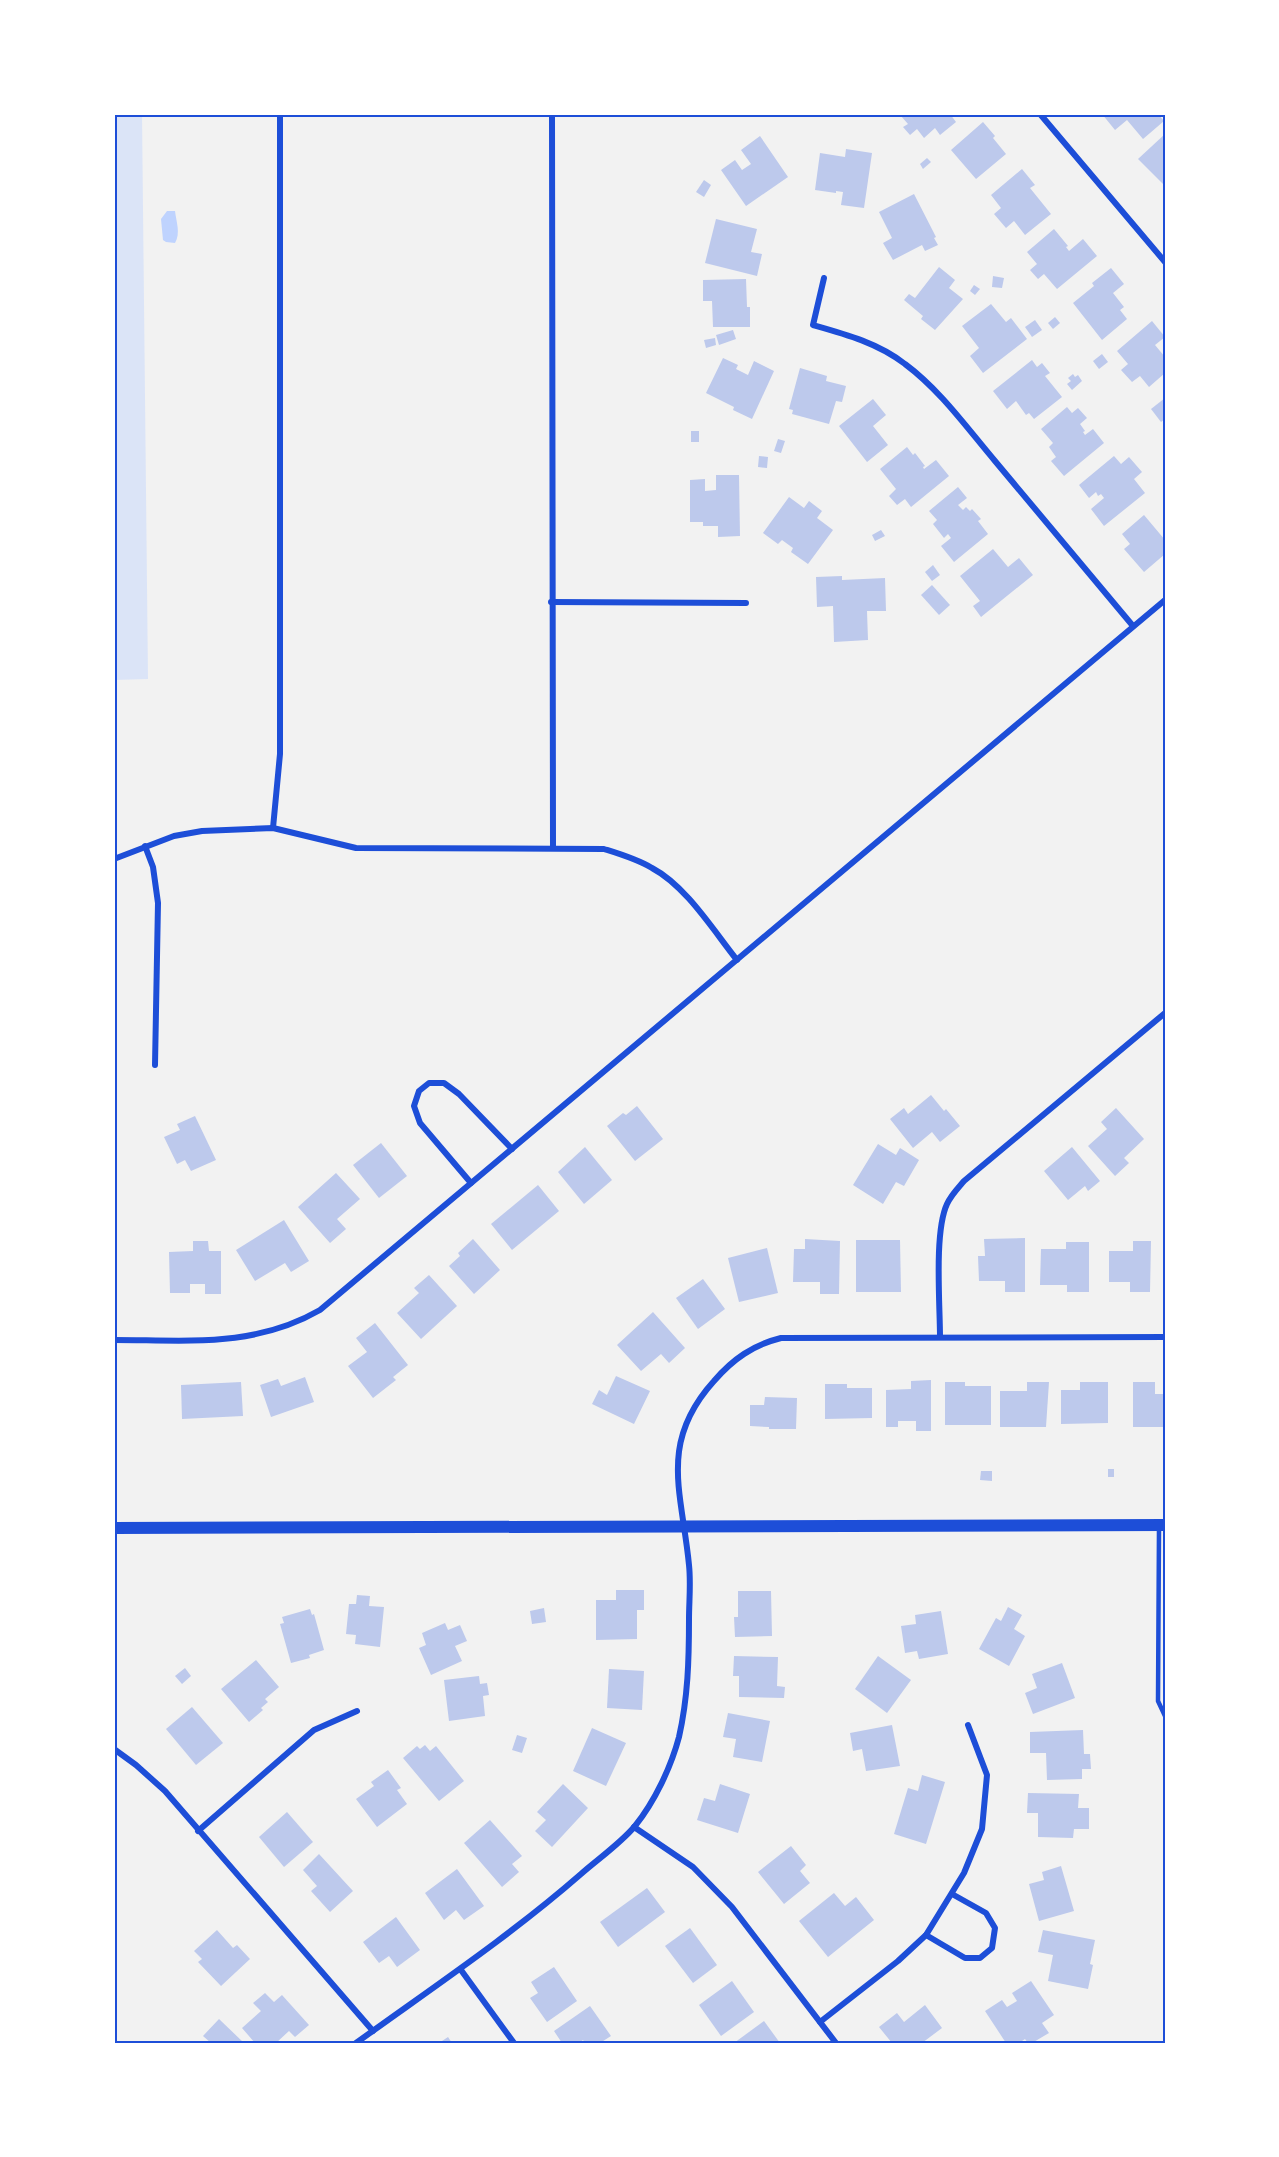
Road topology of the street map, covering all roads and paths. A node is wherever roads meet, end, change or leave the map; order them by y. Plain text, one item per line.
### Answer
1 (280, 114) edge
2 (552, 114) edge
3 (1040, 114) edge
4 (1162, 253) edge
5 (1165, 262) edge
6 (824, 278) dead end
7 (1165, 600) edge
8 (551, 602) junction
9 (746, 603) dead end
10 (1133, 626) junction
11 (273, 828) junction
12 (145, 846) junction
13 (553, 848) junction
14 (114, 859) edge
15 (737, 960) junction
16 (1165, 1013) edge
17 (155, 1065) dead end
18 (512, 1149) junction
19 (471, 1183) junction
20 (940, 1337) junction
21 (1165, 1337) edge
22 (114, 1340) edge
23 (1162, 1525) edge
24 (684, 1526) junction
25 (114, 1528) edge
26 (357, 1711) dead end
27 (1165, 1716) edge
28 (968, 1725) dead end
29 (114, 1749) edge
30 (634, 1827) junction
31 (198, 1831) junction
32 (952, 1894) junction
33 (926, 1935) junction
34 (461, 1970) junction
35 (820, 2022) junction
36 (373, 2031) junction
37 (356, 2043) edge
38 (514, 2043) edge
39 (837, 2043) edge

1 - 11 street
2 - 8 street
3 - 4 street
4 - 5 street
6 - 10 street
7 - 10 street
8 - 9 street
8 - 13 street
10 - 15 street
11 - 12 street
11 - 13 street
12 - 14 street
12 - 17 street
13 - 15 street
15 - 18 street
16 - 20 street
18 - 19 street
18 - 19 street
19 - 22 street
20 - 21 street
20 - 24 street
23 - 24 main road
23 - 27 lane
24 - 25 main road
24 - 30 street
26 - 31 street
28 - 32 street
29 - 31 street
30 - 34 street
30 - 35 street
31 - 36 street
32 - 33 street
32 - 33 street
33 - 35 street
34 - 36 street
34 - 38 street
35 - 39 street
36 - 37 street

